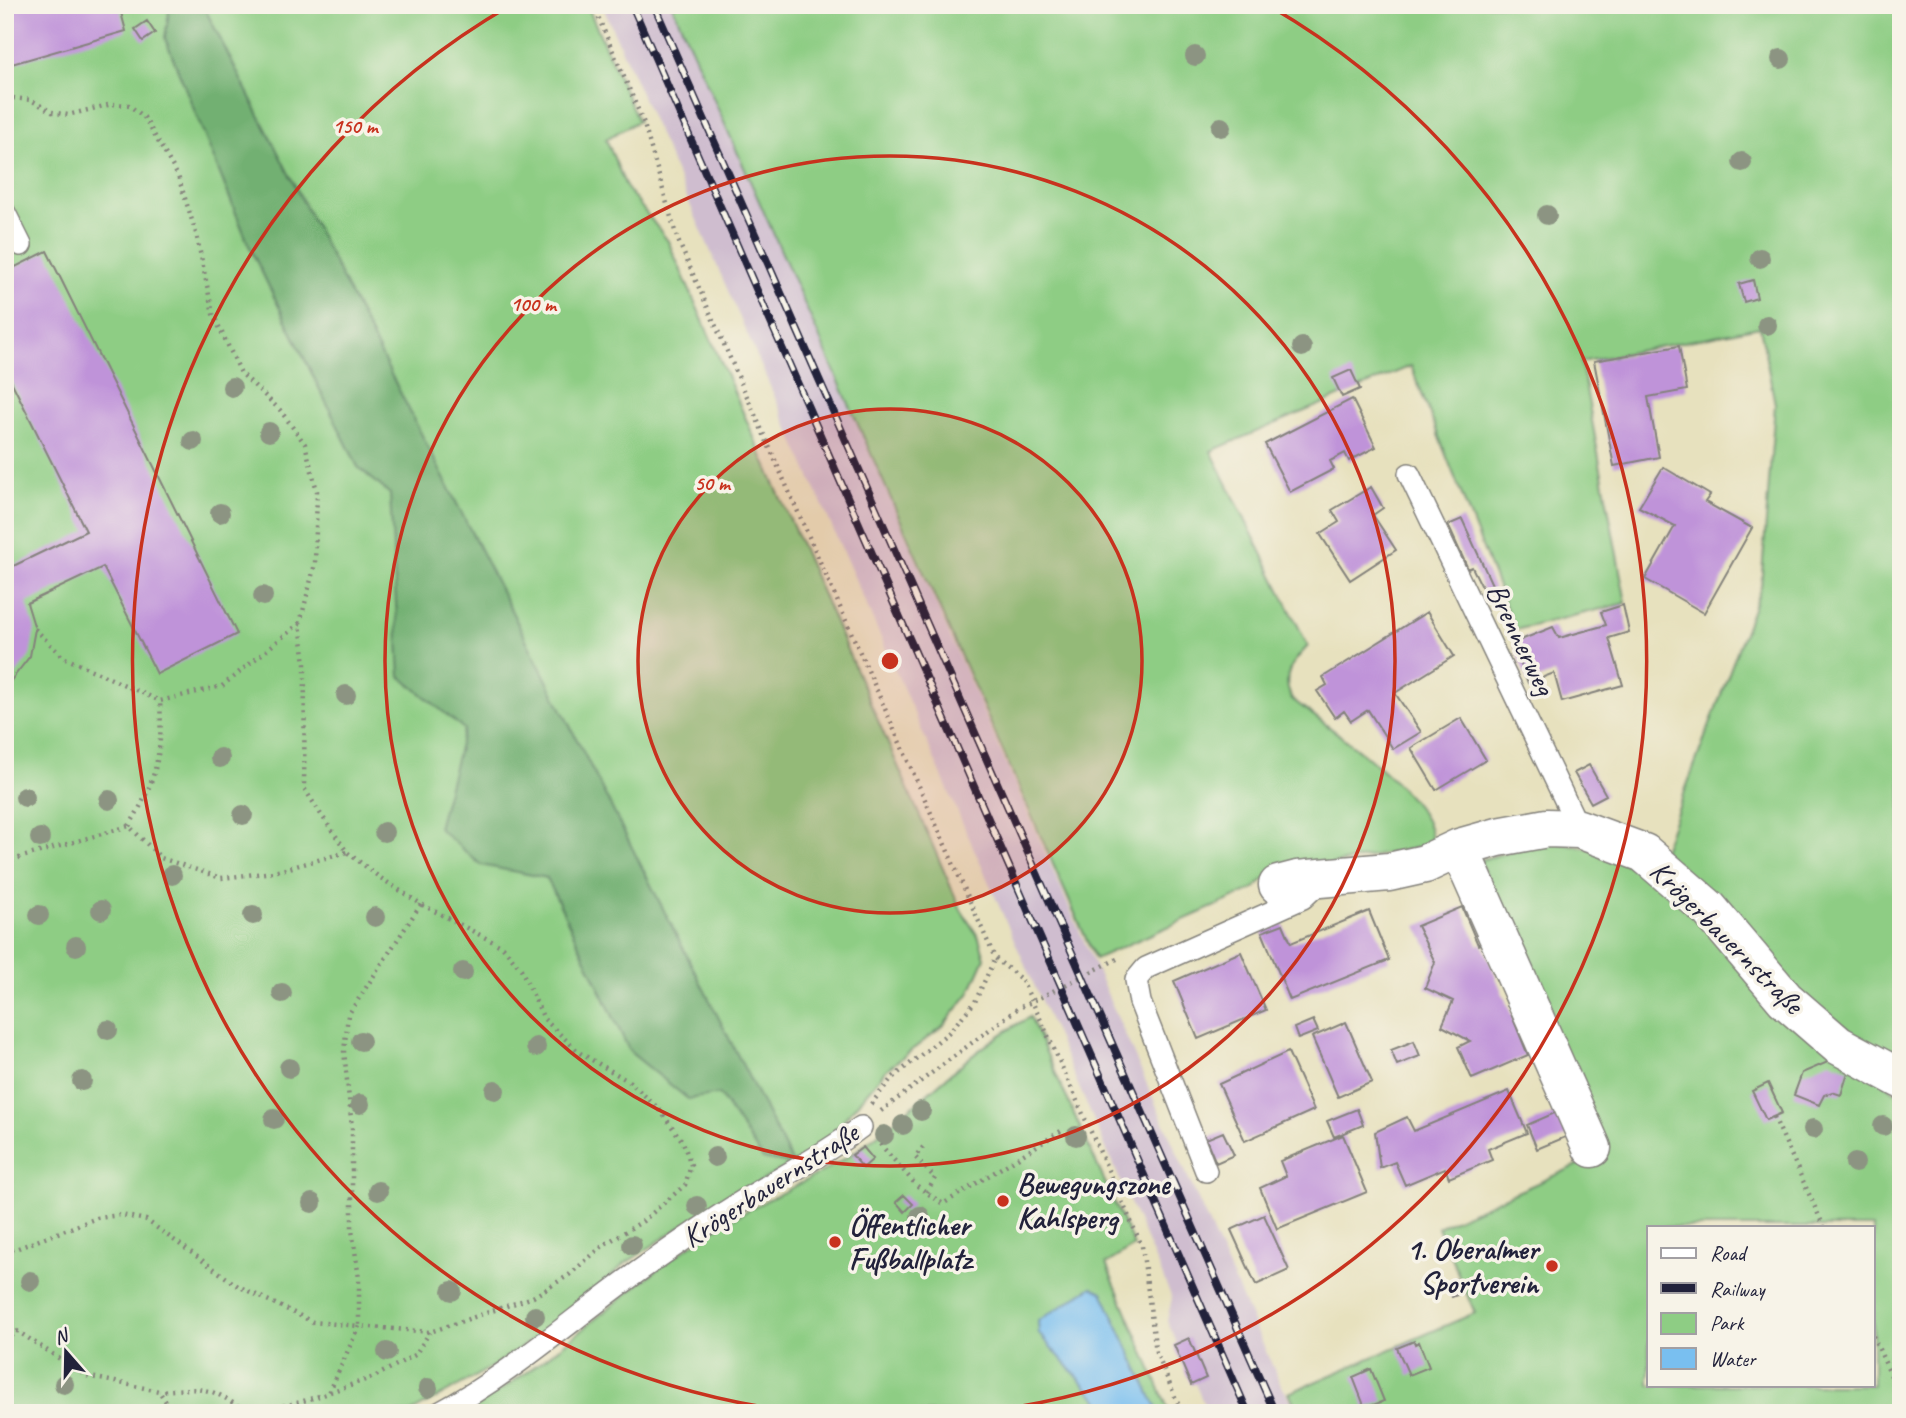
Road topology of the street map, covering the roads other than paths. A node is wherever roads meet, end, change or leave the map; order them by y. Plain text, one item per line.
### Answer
1 (5, 213) edge
2 (20, 245) dead end
3 (1409, 474) dead end
4 (1579, 830) junction
5 (1459, 848) junction
6 (1325, 877) junction
7 (1278, 885) dead end
8 (1901, 1079) edge
9 (861, 1127) road end
10 (1592, 1148) dead end
11 (1206, 1171) dead end
12 (439, 1413) edge

1 - 2 lane
3 - 4 lane, Brennerweg
4 - 5 street, Krögerbauernstraße
4 - 8 street, Krögerbauernstraße
5 - 6 street, Krögerbauernstraße
5 - 10 street
6 - 7 street, Krögerbauernstraße
6 - 11 lane
9 - 12 lane, Krögerbauernstraße

